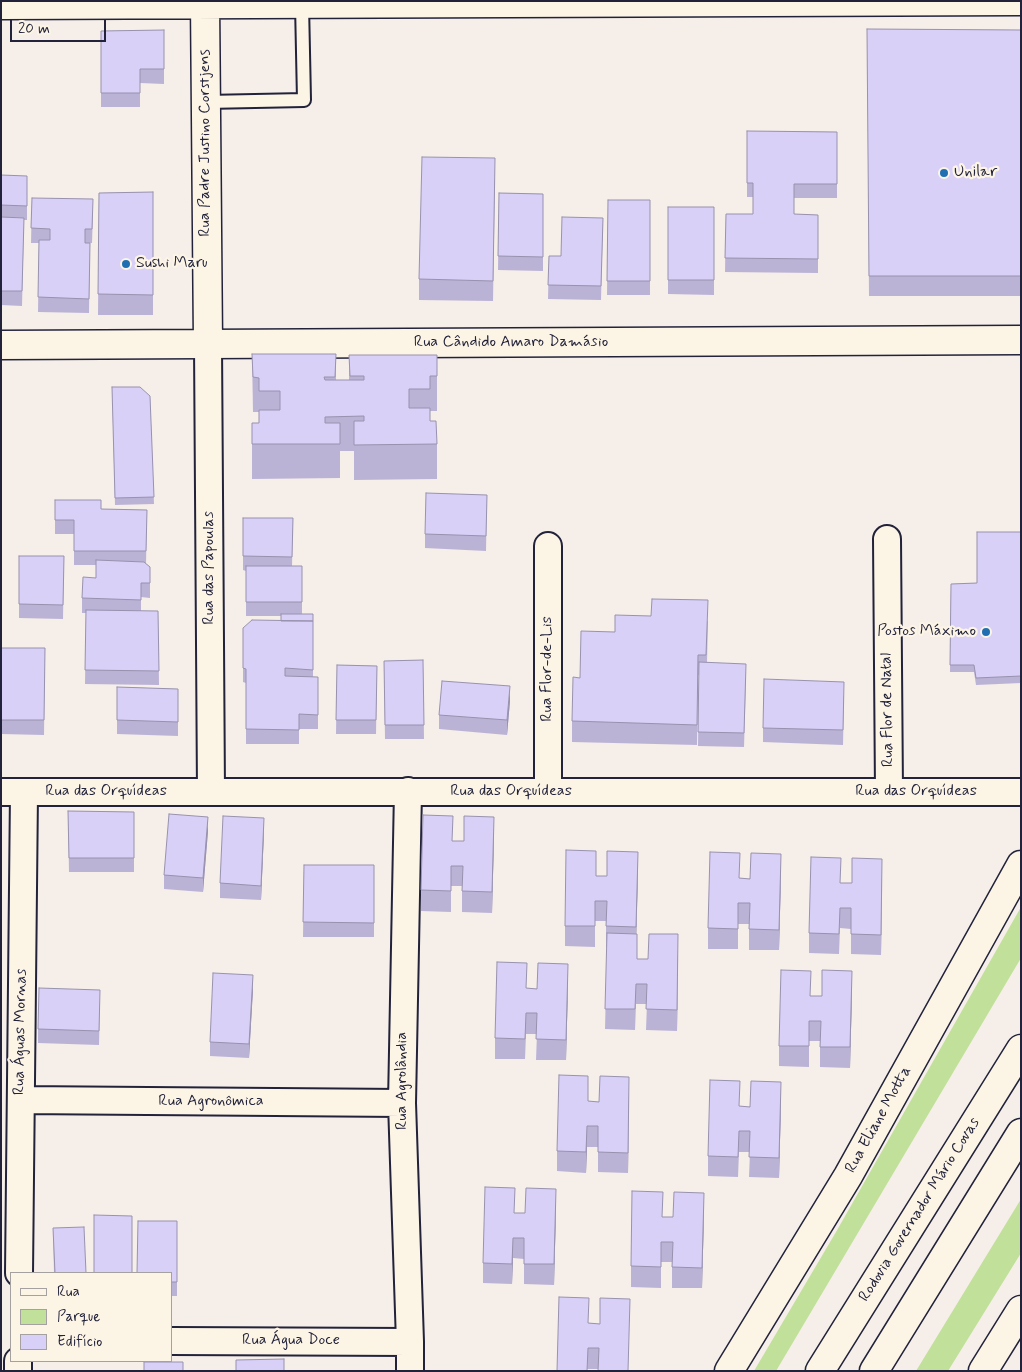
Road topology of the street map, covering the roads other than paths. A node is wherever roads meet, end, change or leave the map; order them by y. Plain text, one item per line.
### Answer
1 (1021, 1) edge
2 (205, 3) edge
3 (302, 4) junction
4 (1, 6) edge
5 (206, 102) junction
6 (1021, 340) edge
7 (208, 344) junction
8 (1, 345) edge
9 (887, 539) dead end
10 (548, 546) dead end
11 (408, 791) junction
12 (12, 792) edge
13 (211, 792) junction
14 (548, 792) junction
15 (889, 792) junction
16 (1021, 792) edge
17 (1021, 865) edge
18 (1021, 1049) edge
19 (21, 1100) junction
20 (402, 1103) junction
21 (1021, 1132) edge
22 (19, 1272) edge
23 (1021, 1310) edge
24 (172, 1340) edge
25 (410, 1342) junction
26 (410, 1371) edge
27 (729, 1371) edge
28 (820, 1371) edge
29 (874, 1371) edge
30 (983, 1371) edge

1 - 3 main road
2 - 3 main road
2 - 4 main road
2 - 5 main road, Rua Padre Justino Corstjens
3 - 5 lane
5 - 7 main road, Rua Padre Justino Corstjens
6 - 7 main road, Rua Cândido Amaro Damásio
7 - 8 main road, Rua Cândido Amaro Damásio
7 - 13 street, Rua das Papoulas
9 - 15 street, Rua Flor de Natal
10 - 14 street, Rua Flor-de-Lis
11 - 13 street, Rua das Orquídeas
11 - 14 street, Rua das Orquídeas
11 - 20 street, Rua Agrolândia
12 - 13 street, Rua das Orquídeas
12 - 19 street, Rua Águas Mornas
14 - 15 street, Rua das Orquídeas
15 - 16 street, Rua das Orquídeas
17 - 27 main road, Rua Eliane Motta
18 - 28 main road, Rodovia Governador Mário Covas
19 - 20 street, Rua Agronômica
19 - 22 street, Rua Águas Mornas
20 - 25 street, Rua Agrolândia
21 - 29 main road
23 - 30 main road
24 - 25 street, Rua Água Doce
25 - 26 street, Rua Agrolândia

